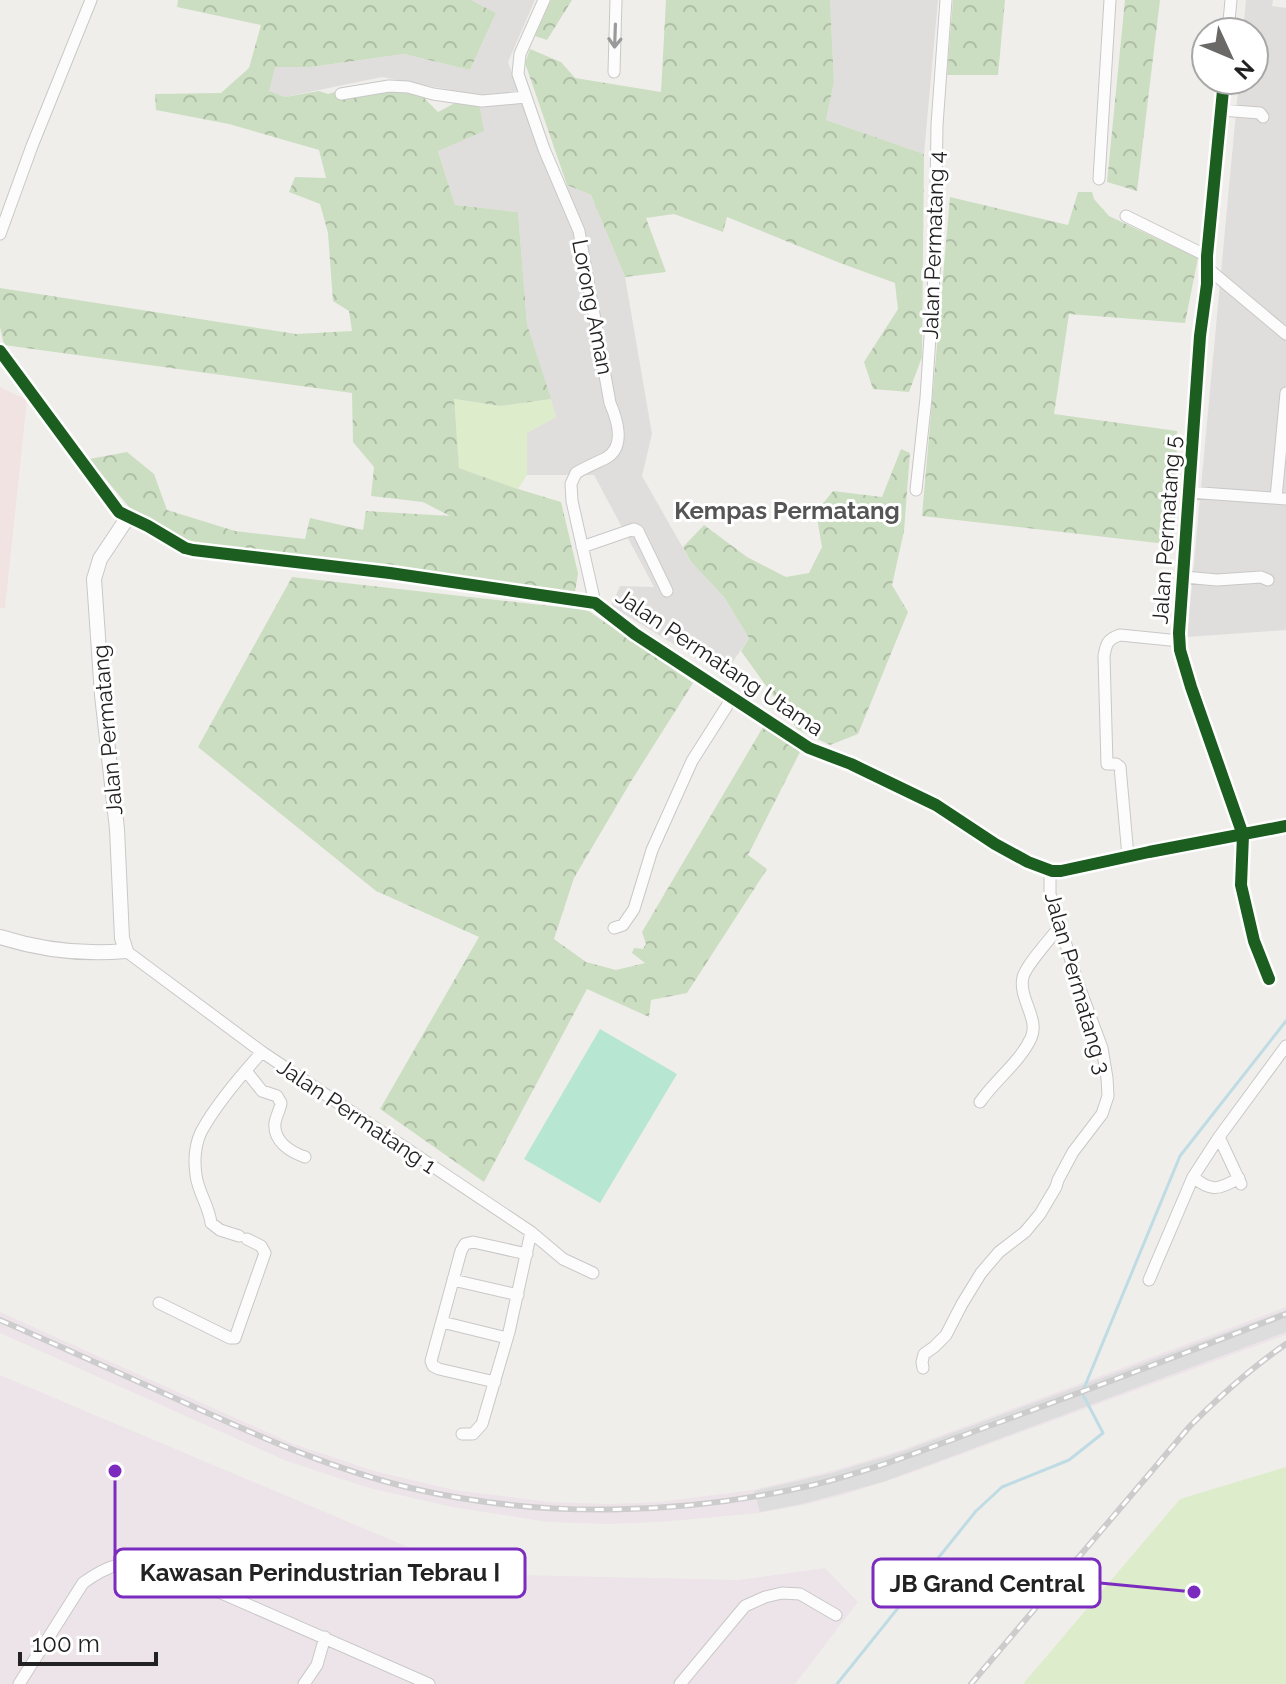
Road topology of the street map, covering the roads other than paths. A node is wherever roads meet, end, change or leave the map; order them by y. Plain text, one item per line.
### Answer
1 (91, 0) edge
2 (544, 0) edge
3 (616, 0) edge
4 (946, 0) edge
5 (1110, 0) edge
6 (614, 72) dead end
7 (341, 94) dead end
8 (1222, 96) edge
9 (526, 97) junction
10 (1221, 110) junction
11 (1263, 117) dead end
12 (1099, 179) dead end
13 (1126, 216) dead end
14 (0, 234) edge
15 (1207, 261) junction
16 (1286, 334) edge
17 (0, 351) edge
18 (1286, 393) edge
19 (916, 490) dead end
20 (1188, 492) junction
21 (1281, 498) edge
22 (128, 517) junction
23 (582, 547) junction
24 (1184, 577) junction
25 (1268, 580) dead end
26 (667, 591) dead end
27 (595, 603) junction
28 (1180, 641) junction
29 (732, 698) junction
30 (1286, 826) edge
31 (1243, 835) junction
32 (1128, 856) junction
33 (1050, 871) junction
34 (1060, 926) junction
35 (614, 928) dead end
36 (0, 937) edge
37 (126, 951) junction
38 (1269, 979) dead end
39 (1286, 1046) edge
40 (262, 1052) junction
41 (246, 1071) junction
42 (980, 1102) dead end
43 (1219, 1137) junction
44 (305, 1157) dead end
45 (1193, 1177) junction
46 (531, 1232) junction
47 (527, 1254) junction
48 (593, 1273) dead end
49 (453, 1280) junction
50 (1149, 1280) dead end
51 (518, 1295) junction
52 (159, 1303) dead end
53 (442, 1322) junction
54 (507, 1338) junction
55 (923, 1368) dead end
56 (495, 1382) junction
57 (462, 1434) dead end
58 (836, 1615) dead end
59 (325, 1637) junction
60 (19, 1684) edge
61 (304, 1684) edge
62 (429, 1684) edge
63 (680, 1684) edge

1 - 14 street
2 - 9 street, Lorong Aman
3 -> 6 street
4 - 19 street, Jalan Permatang 4
5 - 12 street
7 - 9 street
8 - 10 street
9 - 23 street, Lorong Aman
10 - 11 street
10 - 15 street, Jalan Permatang 5
13 - 15 street
15 - 16 street
15 - 20 street, Jalan Permatang 5
17 - 22 street, Jalan Permatang Utama
18 - 21 street
20 - 21 street
20 - 24 street, Jalan Permatang 5
22 - 27 street, Jalan Permatang Utama
22 - 37 street, Jalan Permatang
23 - 26 street
23 - 27 street, Lorong Aman
24 - 25 street
24 - 28 street, Jalan Permatang 5
27 - 29 street, Jalan Permatang Utama
28 - 31 street, Jalan Permatang 5
28 - 32 street
29 - 33 street, Jalan Permatang Utama
29 - 35 street
30 - 31 street
31 - 32 street
31 - 38 street
32 - 33 street
33 - 34 street, Jalan Permatang 3
34 - 42 street
34 - 55 street, Jalan Permatang 3
36 - 37 street
37 - 40 street, Jalan Permatang 1
39 - 43 street
40 - 41 street
40 - 46 street, Jalan Permatang 1
41 - 44 street
41 - 52 street
43 - 45 street
43 - 45 street
45 - 50 street
46 - 47 street
46 - 48 street, Jalan Permatang 1
47 - 49 street
47 - 51 street
49 - 51 street
49 - 53 street
51 - 54 street
53 - 54 street
53 - 56 street
54 - 56 street
56 - 57 street
58 - 63 street
59 - 60 street
59 - 61 street
59 - 62 street

